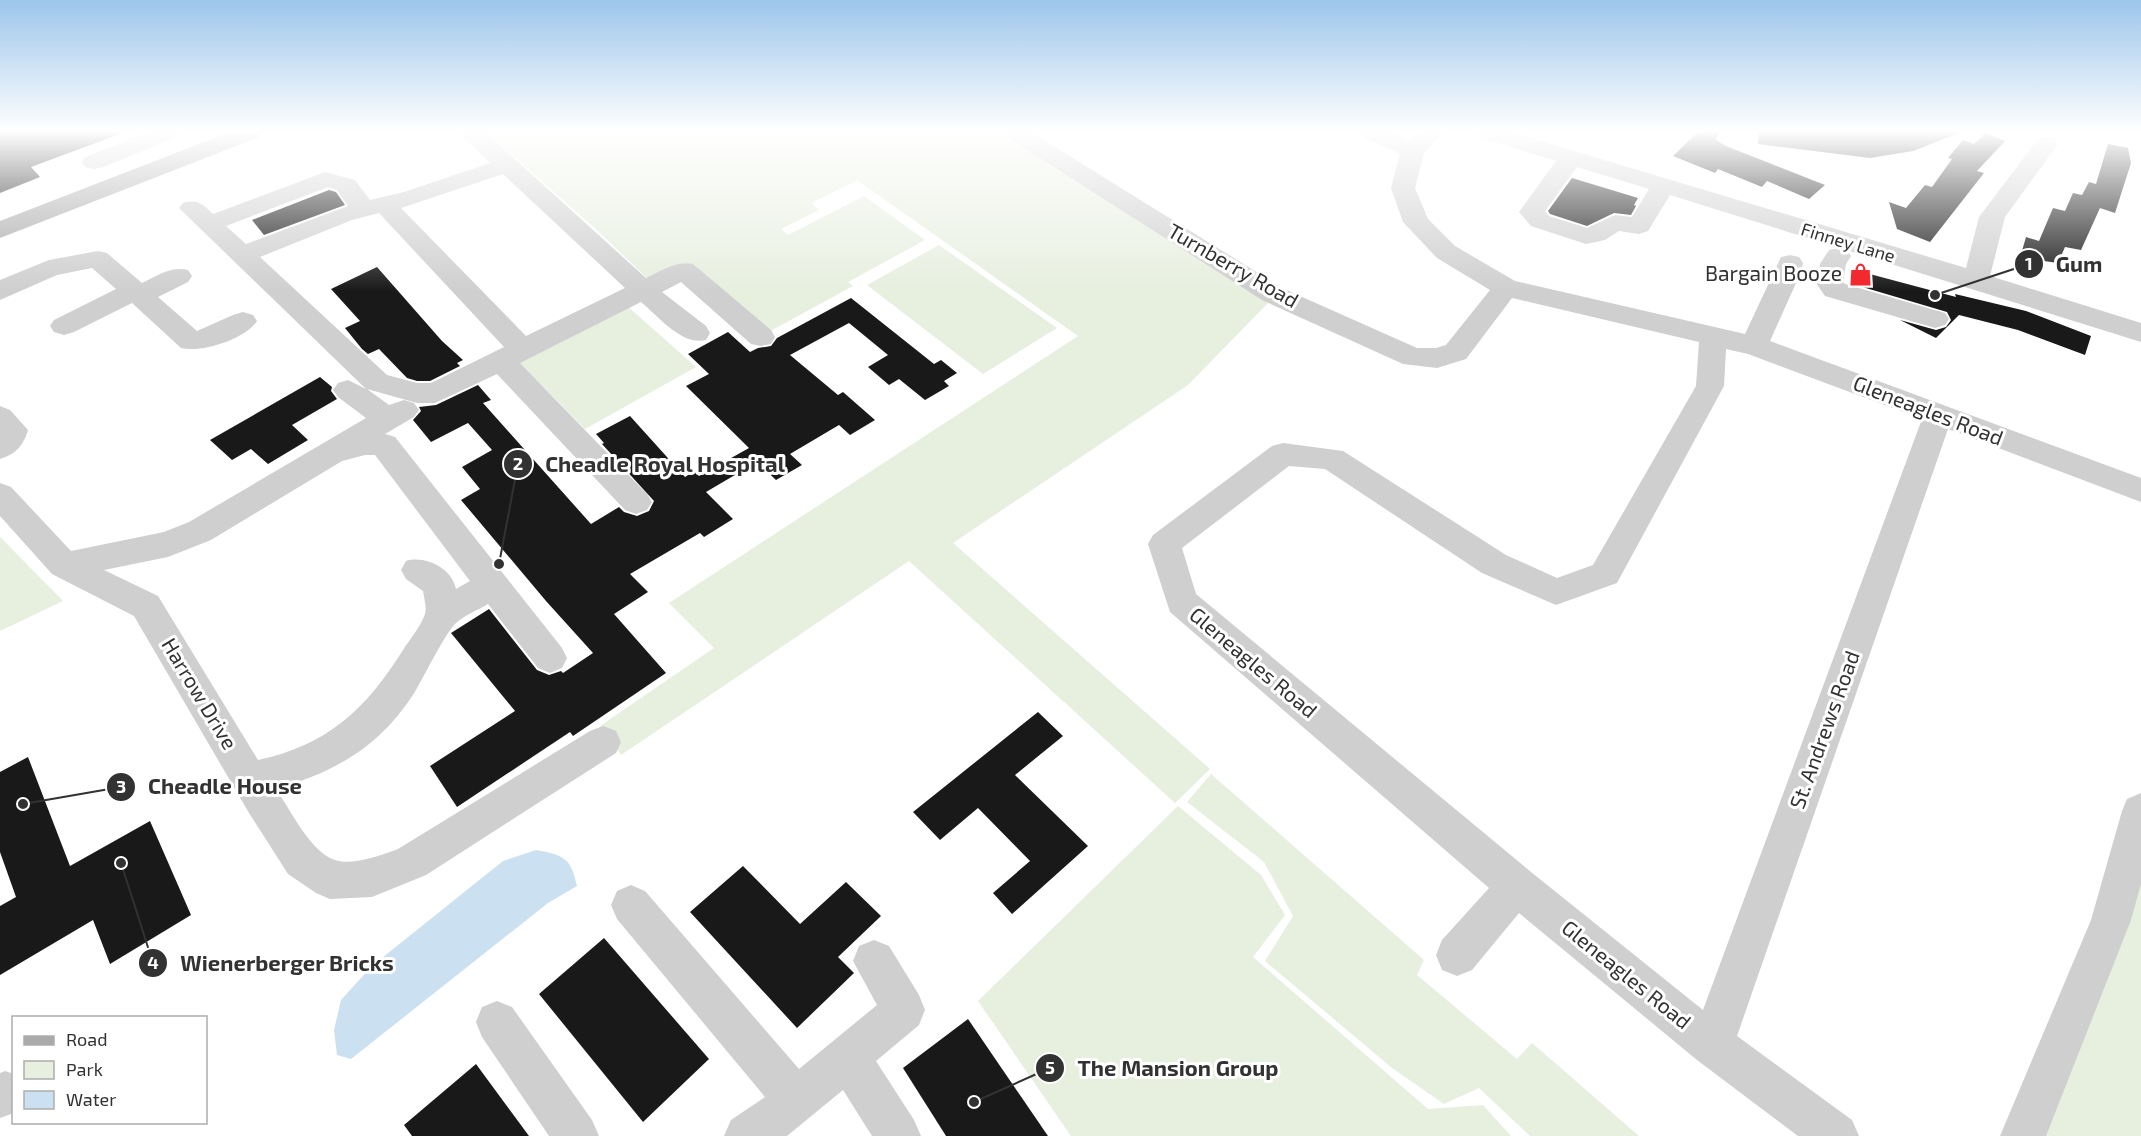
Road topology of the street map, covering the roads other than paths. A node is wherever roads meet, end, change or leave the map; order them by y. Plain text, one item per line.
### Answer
1 (117, 185) edge
2 (302, 185) edge
3 (347, 185) edge
4 (449, 185) edge
5 (529, 185) edge
6 (1099, 185) edge
7 (1404, 185) edge
8 (1551, 185) edge
9 (1632, 185) edge
10 (2016, 185) edge
11 (1659, 193) junction
12 (374, 207) junction
13 (0, 231) edge
14 (1840, 249) junction
15 (242, 255) junction
16 (179, 276) dead end
17 (1793, 278) dead end
18 (1976, 280) junction
19 (1506, 288) junction
20 (644, 290) junction
21 (0, 291) edge
22 (137, 293) junction
23 (1935, 320) dead end
24 (243, 321) dead end
25 (64, 326) dead end
26 (696, 333) dead end
27 (2141, 333) edge
28 (1713, 336) junction
29 (761, 337) dead end
30 (1755, 346) junction
31 (511, 354) junction
32 (348, 390) dead end
33 (435, 393) junction
34 (1938, 415) junction
35 (0, 417) edge
36 (388, 419) junction
37 (0, 448) edge
38 (330, 454) junction
39 (2141, 490) edge
40 (0, 495) edge
41 (636, 502) dead end
42 (64, 565) junction
43 (418, 570) dead end
44 (492, 585) junction
45 (443, 614) junction
46 (550, 658) dead end
47 (603, 742) dead end
48 (249, 779) junction
49 (2141, 810) edge
50 (1516, 886) junction
51 (631, 905) dead end
52 (1457, 955) dead end
53 (874, 961) dead end
54 (497, 1022) dead end
55 (1712, 1045) junction
56 (848, 1057) junction
57 (779, 1121) edge
58 (576, 1136) edge
59 (898, 1136) edge
60 (1836, 1136) edge
61 (2024, 1136) edge

1 - 13 main road
2 - 15 street
3 - 12 street
4 - 12 street
5 - 20 street
6 - 19 street, Turnberry Road
7 - 19 street, Gleneagles Road
8 - 11 street
9 - 11 street, Finney Lane
10 - 18 street
11 - 14 street, Finney Lane
12 - 15 street
12 - 31 street
14 - 18 street, Finney Lane
14 - 23 street
15 - 33 street
16 - 22 street
17 - 30 street
18 - 27 street
19 - 28 street, Gleneagles Road
20 - 26 street
20 - 29 street
20 - 31 street
21 - 22 street
22 - 24 street
22 - 25 street
28 - 30 street, Gleneagles Road
28 - 50 street, Gleneagles Road
30 - 34 street, Gleneagles Road
31 - 33 street
31 - 41 street
32 - 36 street
33 - 36 street
34 - 39 street, Gleneagles Road
34 - 55 street, St. Andrews Road
35 - 37 street
36 - 38 street
38 - 42 street
38 - 44 street
40 - 42 street, Harrow Drive
42 - 48 street, Harrow Drive
43 - 45 street
44 - 45 street
44 - 46 street
45 - 48 street
47 - 48 street, Harrow Drive
49 - 61 street
50 - 52 street
50 - 55 street, Gleneagles Road
51 - 57 street
53 - 56 street
54 - 58 street
55 - 60 street, Gleneagles Road
56 - 57 street
56 - 59 street

